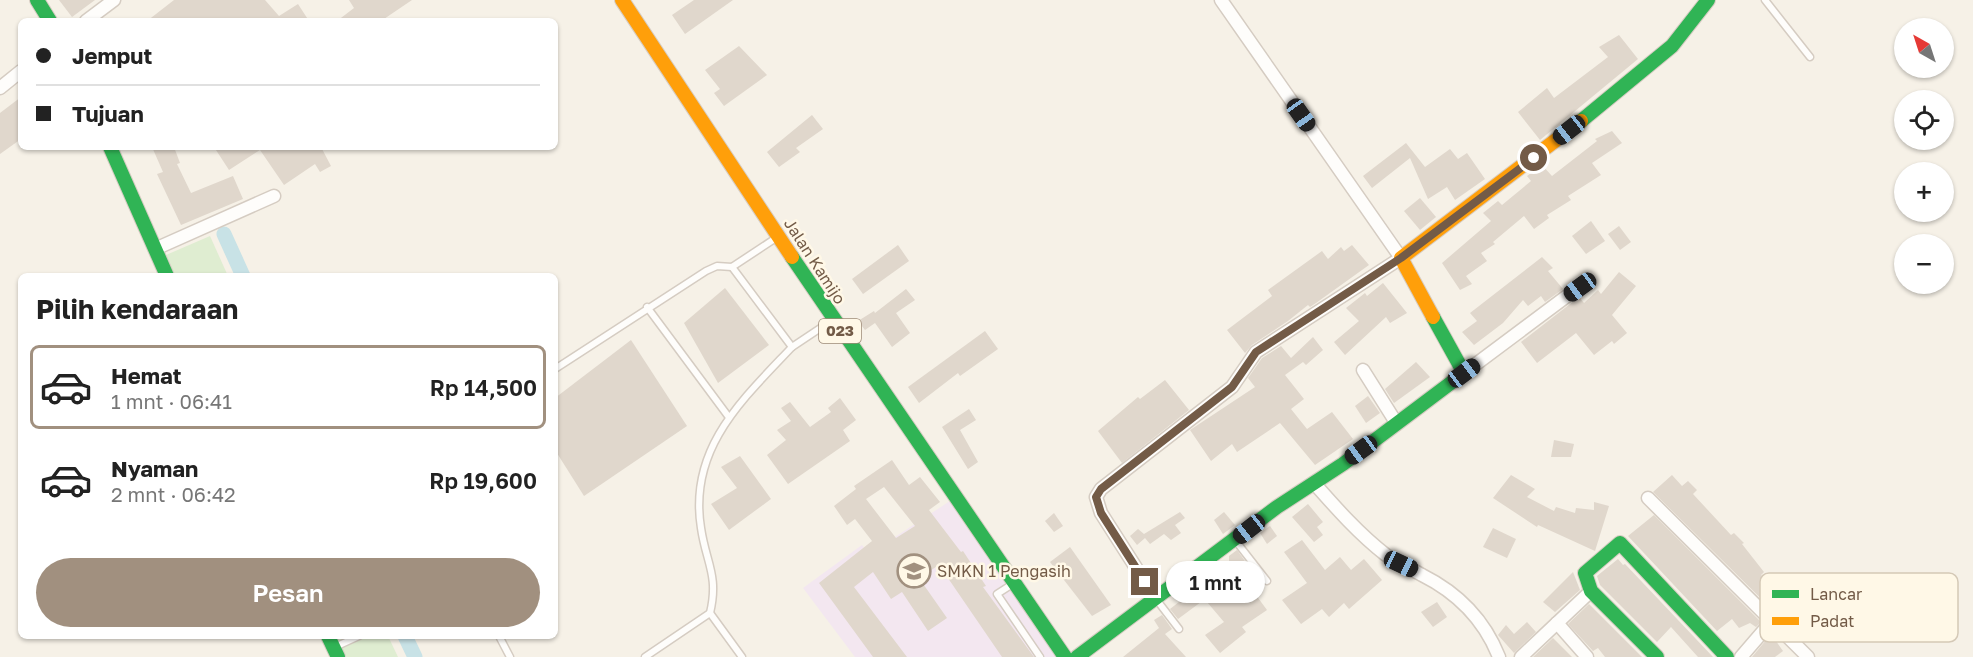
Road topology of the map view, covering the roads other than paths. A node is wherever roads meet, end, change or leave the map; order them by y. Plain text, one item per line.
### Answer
1 (37, 0) edge
2 (114, 0) edge
3 (622, 0) edge
4 (1221, 0) edge
5 (1708, 0) edge
6 (1765, 0) edge
7 (48, 18) edge
8 (90, 18) edge
9 (1810, 57) dead end
10 (18, 73) edge
11 (0, 87) edge
12 (111, 150) edge
13 (274, 196) dead end
14 (779, 236) junction
15 (155, 249) junction
16 (1401, 258) junction
17 (732, 267) junction
18 (166, 273) edge
19 (1580, 287) dead end
20 (647, 307) junction
21 (833, 320) junction
22 (792, 347) junction
23 (558, 367) edge
24 (1363, 370) dead end
25 (1464, 373) junction
26 (729, 416) junction
27 (1397, 424) junction
28 (1314, 483) junction
29 (1648, 498) dead end
30 (1235, 540) junction
31 (1268, 581) dead end
32 (1013, 582) junction
33 (1591, 591) junction
34 (1156, 599) junction
35 (1760, 609) edge
36 (710, 613) junction
37 (1557, 623) junction
38 (1179, 628) dead end
39 (1760, 635) edge
40 (352, 639) edge
41 (501, 639) edge
42 (1793, 642) edge
43 (333, 647) edge
44 (1061, 651) edge
45 (510, 657) edge
46 (645, 657) edge
47 (742, 657) edge
48 (1042, 657) edge
49 (1077, 657) edge
50 (1499, 657) edge
51 (1521, 657) edge
52 (1587, 657) edge
53 (1657, 657) edge
54 (1727, 657) edge
55 (1741, 657) edge
56 (1808, 657) edge

1 - 7 street
2 - 8 street
3 - 14 street, Jalan Kamijo / 023
4 - 16 street
5 - 16 street
6 - 9 lane
10 - 11 street
12 - 15 street
13 - 15 street
14 - 17 lane
14 - 21 street, Jalan Kamijo / 023
15 - 18 street
16 - 25 street
16 - 34 street
17 - 20 lane
17 - 22 lane
19 - 25 street
20 - 23 lane
20 - 26 lane
21 - 22 lane
21 - 32 street, Jalan Kamijo / 023
22 - 26 lane
24 - 27 street
25 - 27 street
26 - 36 lane
27 - 28 street
28 - 30 street
28 - 50 street
29 - 35 street
30 - 31 lane
30 - 34 street
32 - 44 street, Jalan Kamijo / 023
32 - 48 lane
33 - 37 street
33 - 53 street
33 - 54 street
34 - 38 lane
34 - 49 street
36 - 46 lane
36 - 47 lane
37 - 51 street
37 - 52 street
39 - 55 street
40 - 43 lane
41 - 45 lane
42 - 56 street
44 - 48 lane

